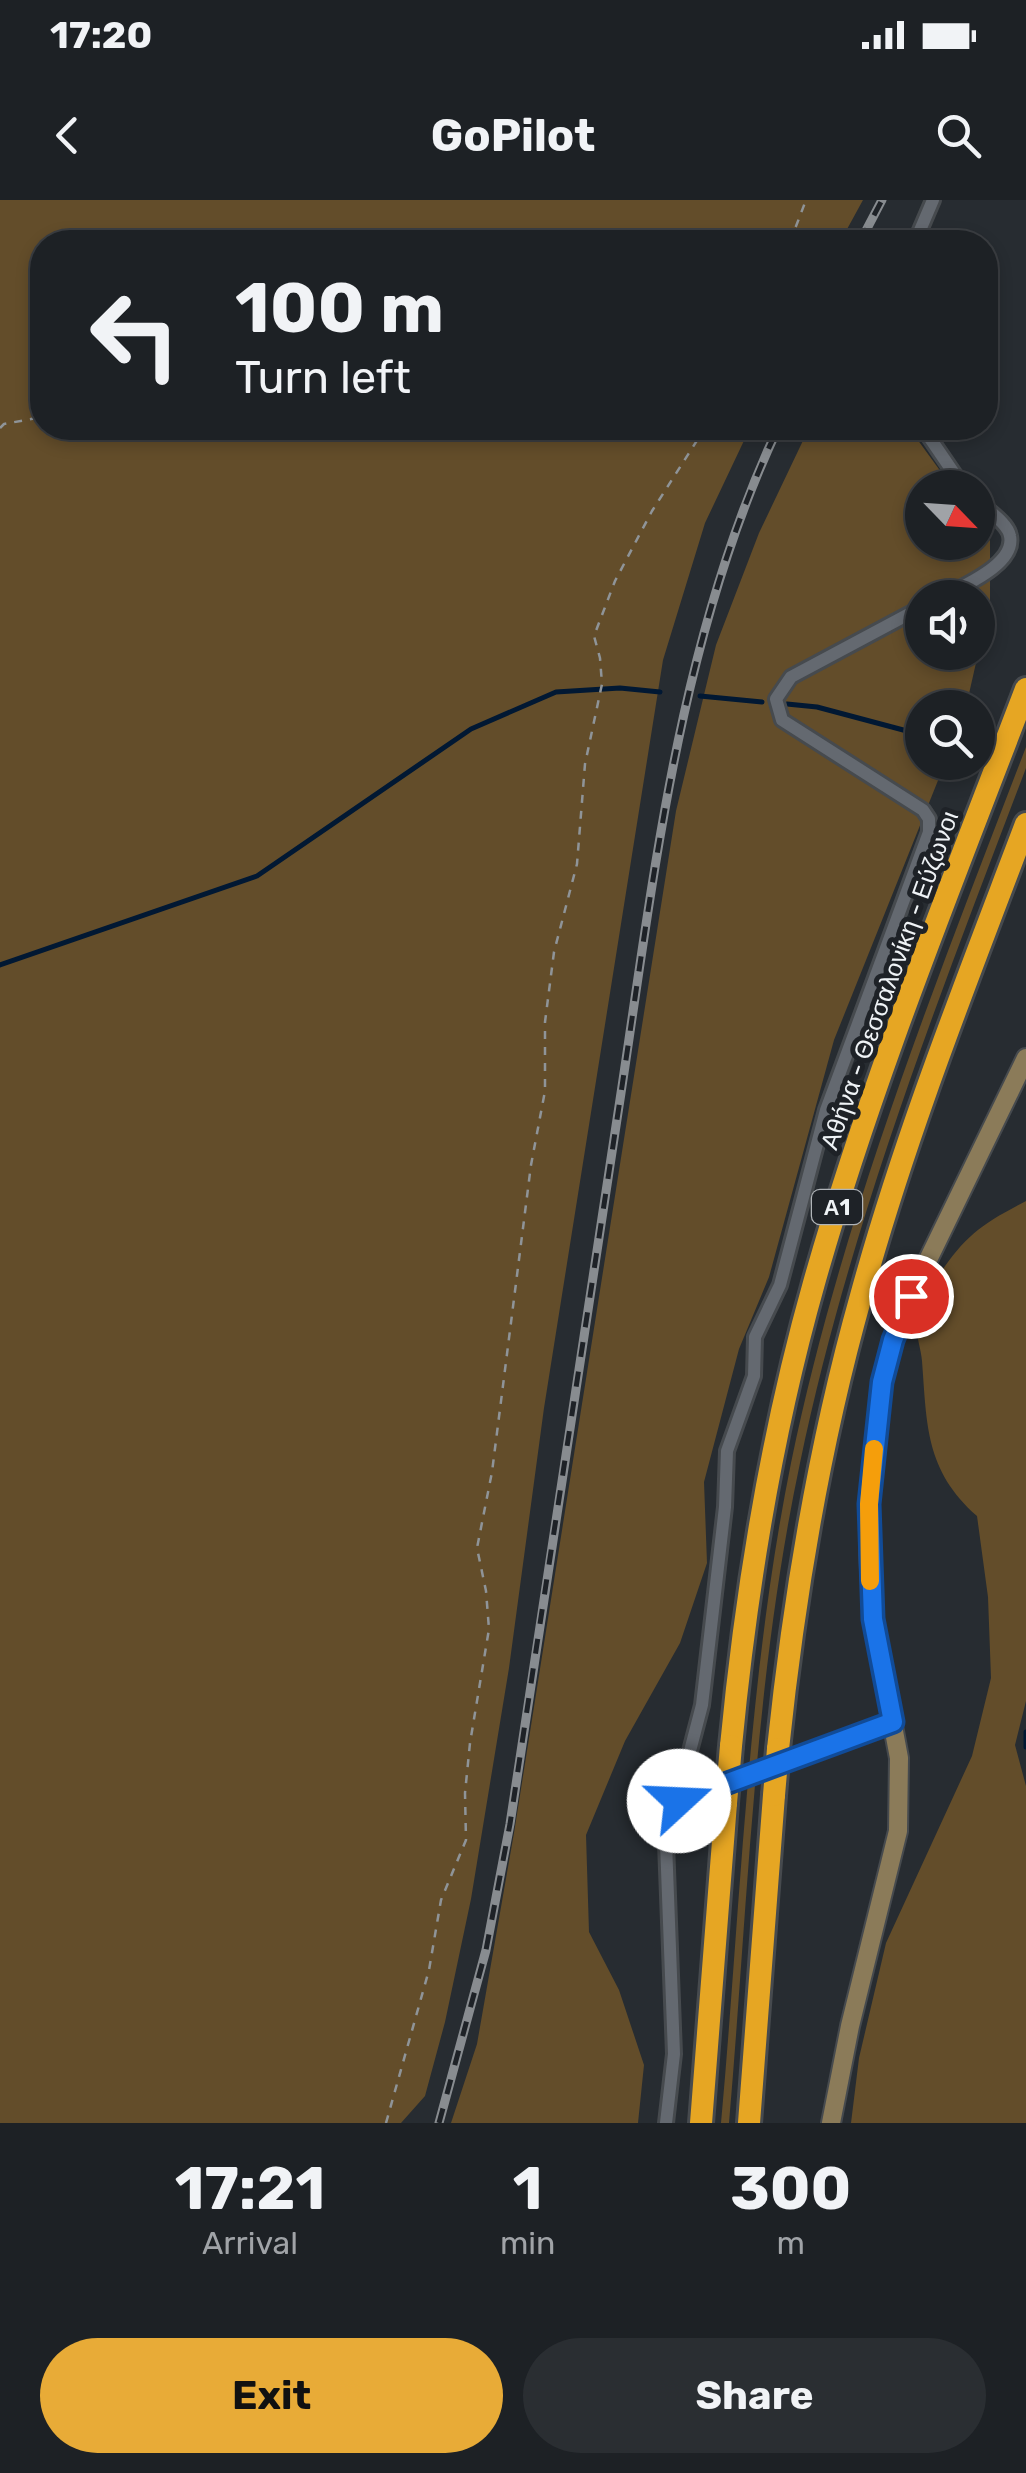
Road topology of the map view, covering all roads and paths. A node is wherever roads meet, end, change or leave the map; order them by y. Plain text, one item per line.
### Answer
1 (806, 200) edge
2 (932, 200) edge
3 (795, 230) edge
4 (920, 230) edge
5 (30, 419) edge
6 (0, 428) edge
7 (696, 440) edge
8 (931, 440) edge
9 (952, 470) edge
10 (995, 517) edge
11 (974, 580) edge
12 (905, 616) edge
13 (1026, 690) edge
14 (1026, 824) edge
15 (1026, 1058) edge
16 (893, 1722) junction
17 (679, 1801) junction
18 (386, 2123) edge
19 (666, 2123) edge
20 (701, 2123) edge
21 (749, 2123) edge
22 (831, 2123) edge

1 - 3 path
2 - 4 street
5 - 6 path
7 - 18 path
8 - 9 street
10 - 11 street
12 - 17 street
13 - 20 highway, Αθήνα - Θεσσαλονίκη - Εύζωνοι / Α1, bridge
14 - 21 highway, Α1, bridge
15 - 16 main road
16 - 17 street
16 - 22 main road
17 - 19 street

